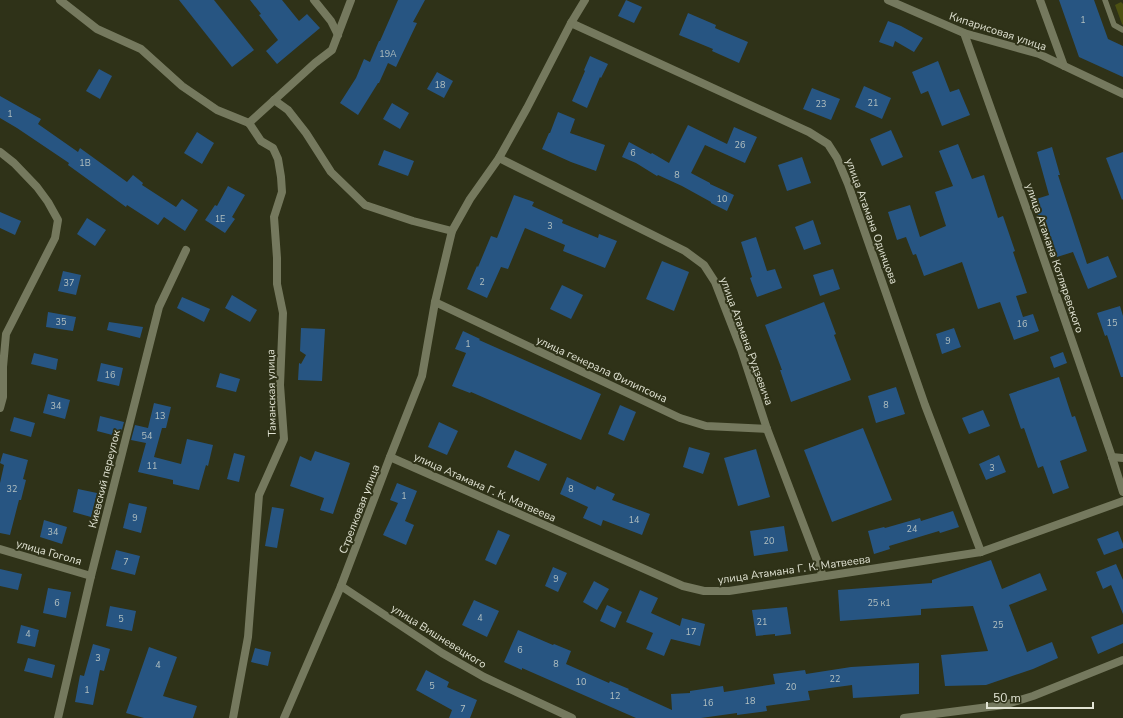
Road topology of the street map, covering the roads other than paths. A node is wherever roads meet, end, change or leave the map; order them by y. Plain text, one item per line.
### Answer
1 (60, 0) edge
2 (314, 0) edge
3 (351, 0) edge
4 (585, 0) edge
5 (888, 0) edge
6 (1040, 0) edge
7 (1104, 0) edge
8 (571, 23) junction
9 (1123, 30) edge
10 (964, 33) junction
11 (338, 35) junction
12 (1064, 66) junction
13 (1123, 94) edge
14 (274, 100) junction
15 (249, 123) junction
16 (0, 152) edge
17 (499, 158) junction
18 (452, 232) junction
19 (186, 250) dead end
20 (435, 302) junction
21 (2, 366) edge
22 (0, 408) edge
23 (767, 429) junction
24 (390, 457) junction
25 (1112, 457) junction
26 (1123, 458) edge
27 (1123, 492) edge
28 (1123, 501) edge
29 (0, 549) edge
30 (981, 552) junction
31 (91, 576) junction
32 (823, 576) junction
33 (341, 586) junction
34 (1123, 660) edge
35 (58, 718) edge
36 (233, 718) edge
37 (284, 718) edge
38 (572, 718) edge
39 (904, 718) edge

1 - 15 street
2 - 11 street
3 - 11 street
4 - 8 street, Стрелковая улица
5 - 10 street, Кипарисовая улица
6 - 12 street
7 - 9 lane
8 - 17 street, Стрелковая улица
8 - 30 street, улица Атамана Одинцова
10 - 12 street, Кипарисовая улица
10 - 25 street, улица Атамана Котляревского
11 - 14 street
12 - 13 street, Кипарисовая улица
14 - 15 street
14 - 18 street
15 - 36 street, Таманская улица
16 - 21 street
17 - 18 street, Стрелковая улица
17 - 23 street, улица Атамана Рудзевича
18 - 20 street, Стрелковая улица
19 - 31 street, Киевский переулок
20 - 23 street, улица генерала Филипсона
20 - 24 street, Стрелковая улица
21 - 22 street
23 - 32 street, улица Атамана Рудзевича
24 - 32 street, улица Атамана Г. К. Матвеева
24 - 33 street, Стрелковая улица
25 - 26 street
25 - 27 street, улица Атамана Котляревского
28 - 30 street, улица Атамана Г. К. Матвеева
29 - 31 street, улица Гоголя
30 - 32 street, улица Атамана Г. К. Матвеева
31 - 35 street, Киевский переулок
33 - 37 street, Стрелковая улица
33 - 38 street, улица Вишневецкого
34 - 39 street

